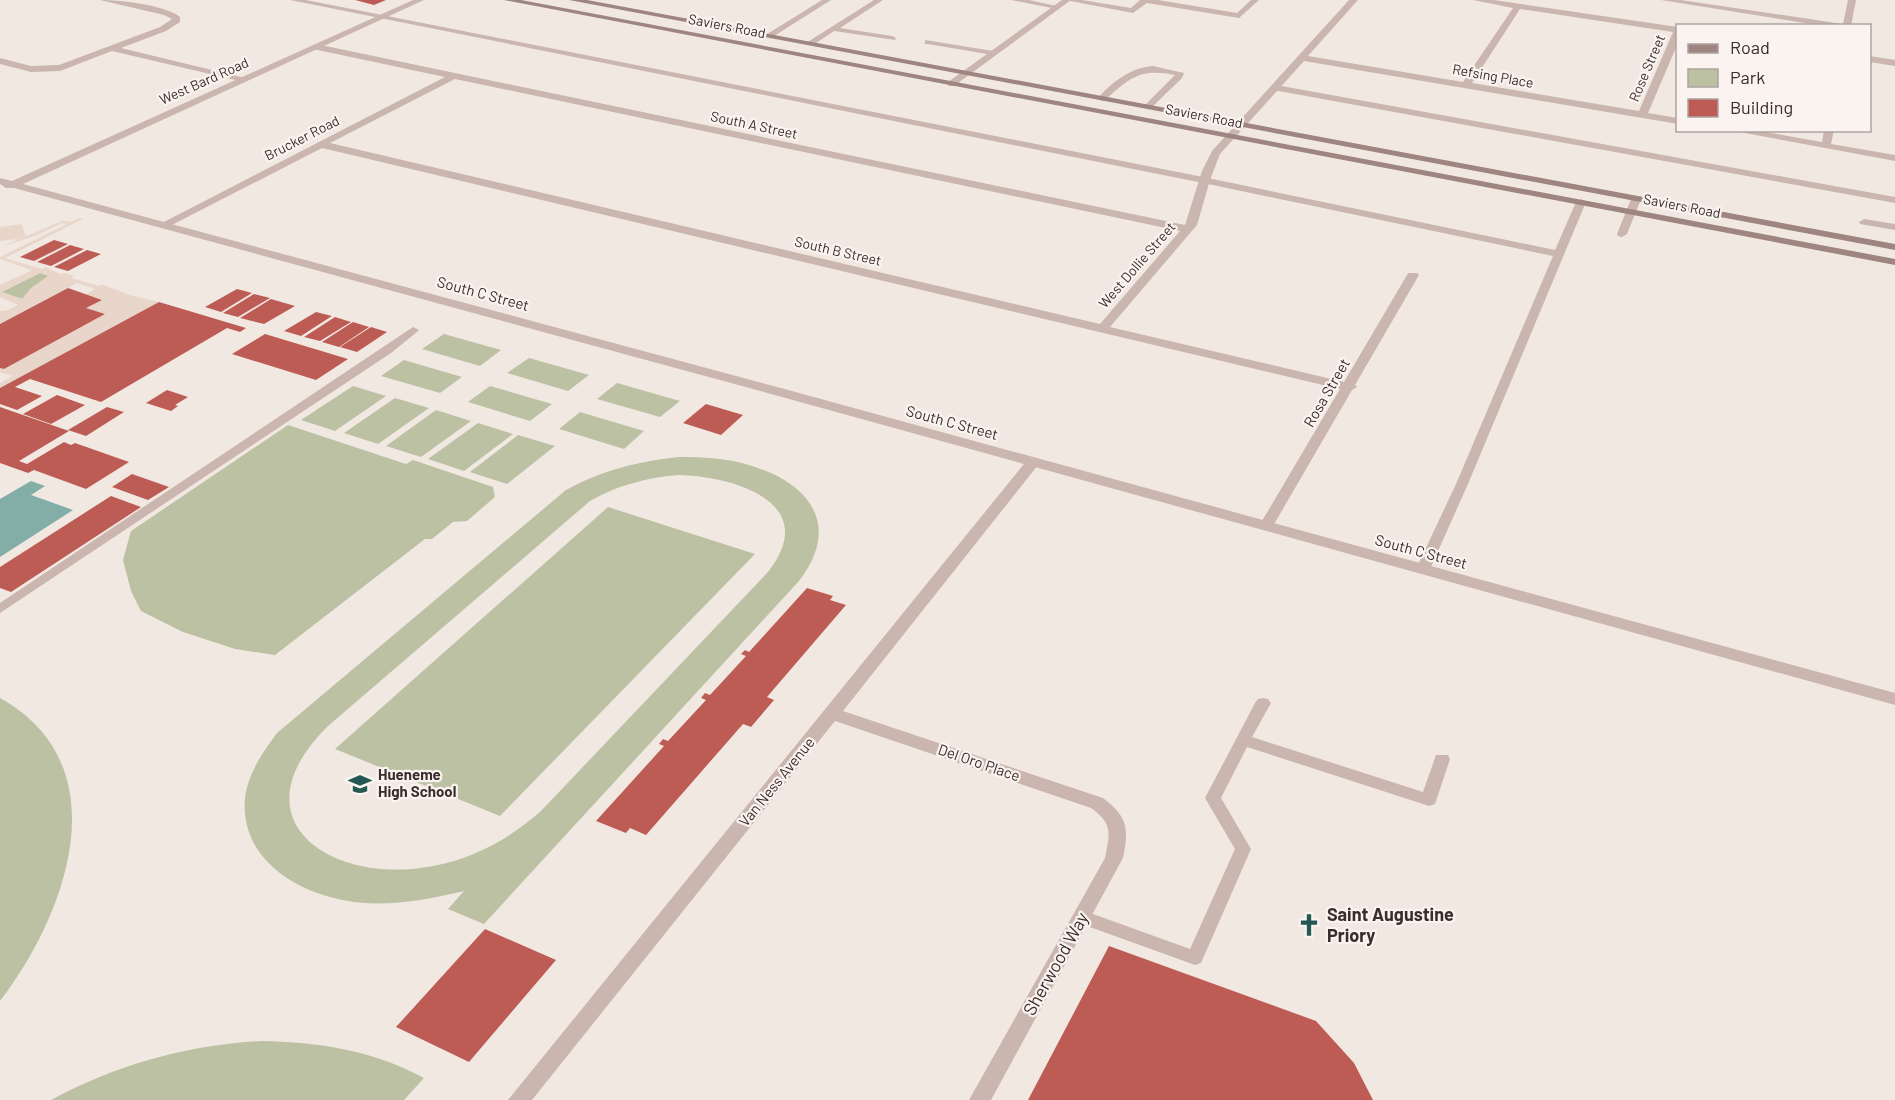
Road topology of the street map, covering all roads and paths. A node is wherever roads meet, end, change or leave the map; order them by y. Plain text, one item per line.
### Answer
1 (104, 0) edge
2 (294, 0) edge
3 (420, 0) edge
4 (508, 0) edge
5 (573, 0) edge
6 (813, 0) edge
7 (879, 0) edge
8 (1015, 0) edge
9 (1068, 0) edge
10 (1145, 0) edge
11 (1255, 0) edge
12 (1354, 0) edge
13 (1477, 0) edge
14 (1665, 0) edge
15 (1852, 0) edge
16 (825, 1) edge
17 (1518, 6) junction
18 (1058, 7) junction
19 (381, 18) junction
20 (1828, 24) edge
21 (1846, 24) edge
22 (834, 28) junction
23 (1676, 30) edge
24 (1676, 32) edge
25 (768, 36) junction
26 (892, 38) dead end
27 (928, 42) dead end
28 (810, 43) junction
29 (316, 47) junction
30 (113, 49) junction
31 (993, 53) junction
32 (1303, 58) junction
33 (1871, 59) edge
34 (0, 62) edge
35 (1895, 63) edge
36 (964, 74) junction
37 (453, 76) junction
38 (244, 79) junction
39 (951, 84) junction
40 (1466, 85) junction
41 (1276, 88) junction
42 (1101, 99) junction
43 (1147, 107) junction
44 (1642, 115) junction
45 (1676, 121) edge
46 (1242, 125) junction
47 (1746, 132) edge
48 (1829, 132) edge
49 (1231, 136) junction
50 (320, 144) junction
51 (1826, 146) junction
52 (1895, 158) edge
53 (1203, 180) junction
54 (0, 181) edge
55 (13, 184) junction
56 (0, 190) edge
57 (1636, 199) junction
58 (1895, 200) edge
59 (1581, 202) junction
60 (1631, 212) junction
61 (1864, 222) dead end
62 (164, 225) junction
63 (1895, 227) edge
64 (1187, 229) junction
65 (1622, 234) dead end
66 (1895, 247) edge
67 (1558, 254) junction
68 (1895, 262) edge
69 (1413, 275) dead end
70 (1102, 329) junction
71 (413, 330) dead end
72 (1350, 387) junction
73 (1033, 462) junction
74 (1266, 526) junction
75 (1423, 569) junction
76 (0, 609) edge
77 (1895, 699) edge
78 (1263, 703) dead end
79 (832, 714) junction
80 (1243, 740) junction
81 (1442, 759) dead end
82 (1118, 824) joint
83 (1082, 917) junction
84 (519, 1100) edge
85 (980, 1100) edge

1 - 30 street
2 - 19 lane
3 - 19 street, West Bard Road
4 - 39 main road, Saviers Road
5 - 25 main road, Saviers Road
6 - 16 lane
7 - 22 lane
8 - 18 lane
9 - 10 lane
9 - 18 street
10 - 11 lane
12 - 32 street, West Dollie Street
13 - 17 street
14 - 20 lane
15 - 21 lane
16 - 25 lane
17 - 23 street
17 - 40 street
18 - 31 street
19 - 29 street, West Bard Road
19 - 53 lane
22 - 26 lane
22 - 28 lane
24 - 44 street, Rose Street
25 - 28 main road, Saviers Road
27 - 31 lane
28 - 36 main road, Saviers Road
29 - 37 street, South A Street
29 - 38 street, West Bard Road
30 - 34 street
30 - 38 street
31 - 36 street
32 - 40 street, Refsing Place
32 - 41 street, West Dollie Street
33 - 35 street
36 - 39 street
36 - 42 main road, Saviers Road
37 - 50 street, Brucker Road
37 - 64 street, South A Street
38 - 55 street, West Bard Road
39 - 49 main road, Saviers Road
40 - 44 street, Refsing Place
41 - 46 street, West Dollie Street
41 - 58 lane
42 - 43 main road, Saviers Road
42 - 43 lane
43 - 46 main road, Saviers Road
44 - 45 street, Refsing Place
46 - 49 street, West Dollie Street
46 - 57 main road, Saviers Road
47 - 51 street
48 - 51 street
49 - 53 street, West Dollie Street
49 - 59 main road, Saviers Road
50 - 62 street, Brucker Road
50 - 70 street, South B Street
51 - 52 street
53 - 64 street, West Dollie Street
53 - 67 lane
54 - 55 street, South C Street
55 - 56 street, West Bard Road
55 - 62 street, South C Street
57 - 60 lane
57 - 66 main road, Saviers Road
59 - 60 main road, Saviers Road
59 - 67 lane
60 - 65 lane
60 - 68 main road, Saviers Road
61 - 63 lane
62 - 73 street, South C Street
64 - 70 street, West Dollie Street
67 - 75 lane
69 - 72 street, Rosa Street
70 - 72 street, South B Street
71 - 76 lane
72 - 74 street, Rosa Street
73 - 74 street, South C Street
73 - 79 street, Van Ness Avenue
74 - 75 street, South C Street
75 - 77 street, South C Street
78 - 80 lane
79 - 82 street, Del Oro Place
79 - 84 street, Van Ness Avenue
80 - 81 lane
80 - 83 lane
82 - 83 street, Sherwood Way
83 - 85 street, Sherwood Way

